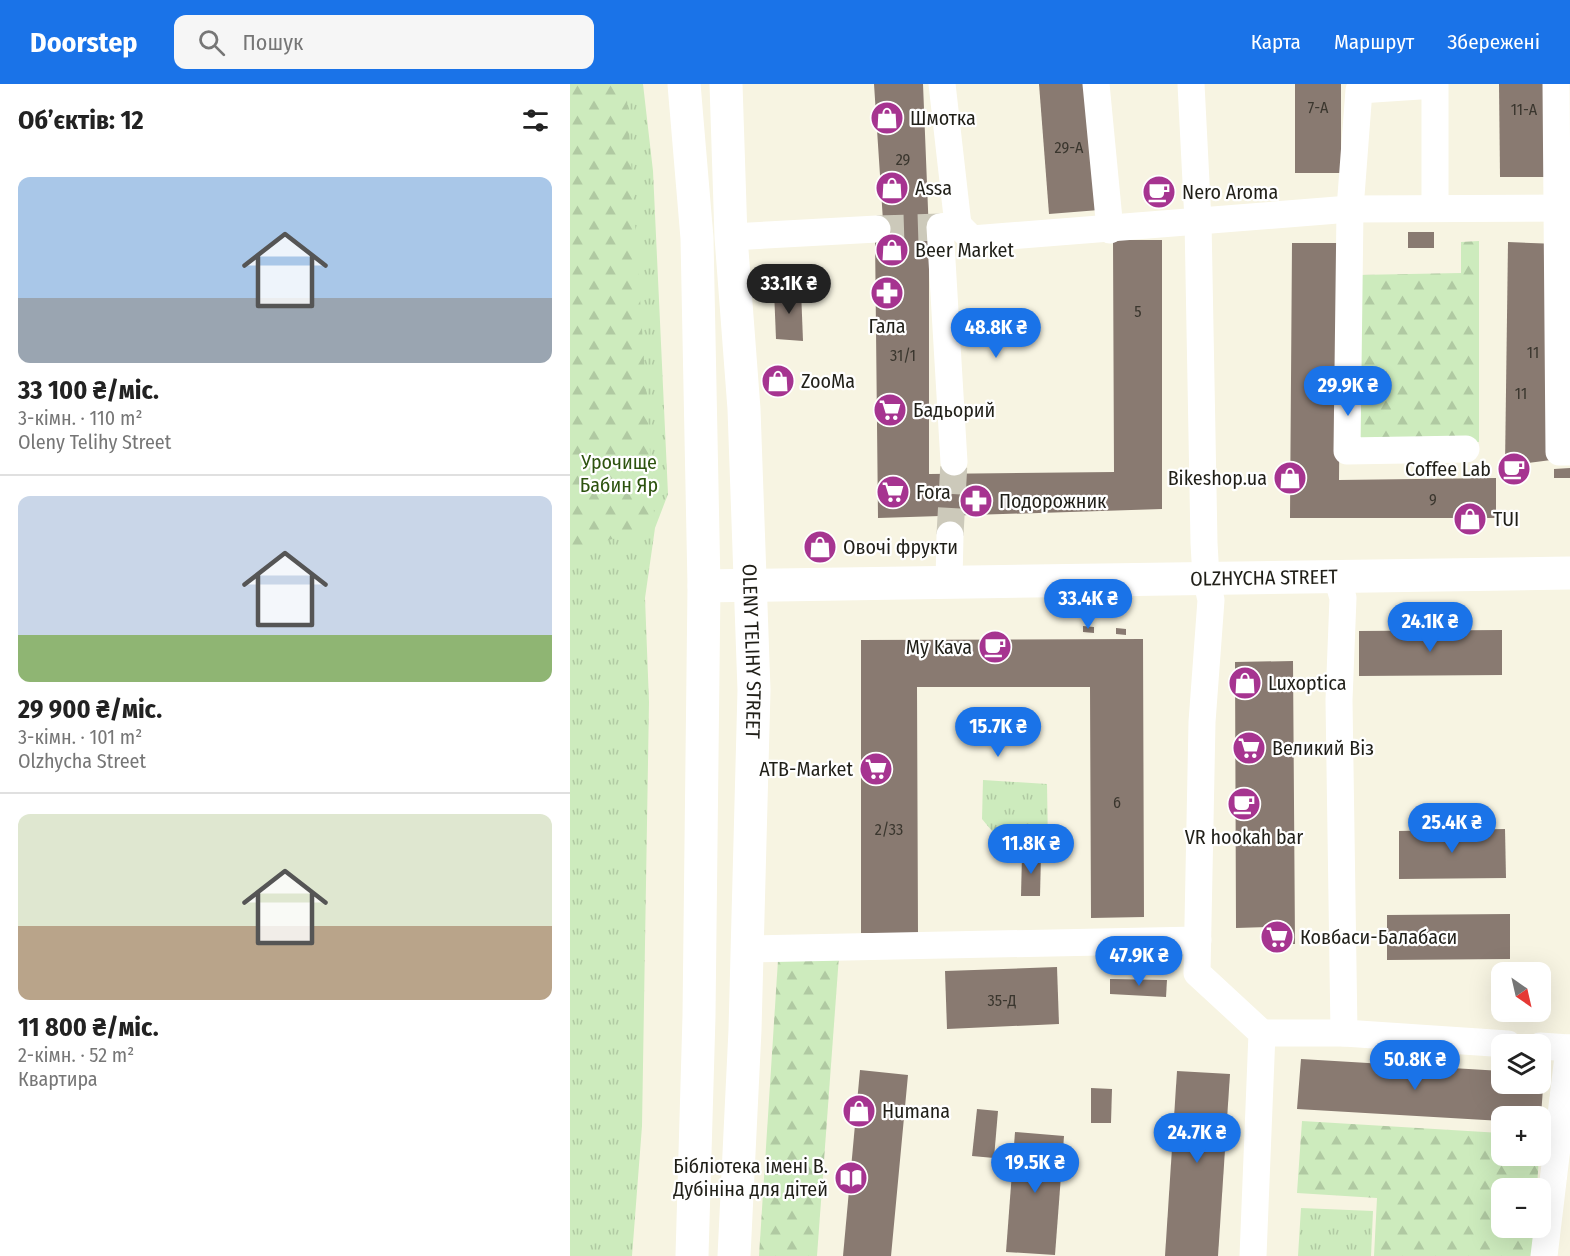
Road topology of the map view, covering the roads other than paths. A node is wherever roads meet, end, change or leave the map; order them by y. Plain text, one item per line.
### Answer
1 (684, 84) edge
2 (942, 84) edge
3 (1096, 84) edge
4 (1191, 84) edge
5 (1556, 84) edge
6 (731, 85) edge
7 (1435, 208) junction
8 (1564, 208) edge
9 (1350, 209) junction
10 (1198, 221) junction
11 (958, 225) junction
12 (877, 229) tunnel mouth
13 (1110, 230) junction
14 (731, 237) junction
15 (1466, 449) dead end
16 (1570, 452) edge
17 (954, 462) tunnel mouth
18 (950, 535) tunnel mouth
19 (1570, 573) edge
20 (1336, 577) junction
21 (1206, 578) junction
22 (949, 582) junction
23 (752, 585) junction
24 (704, 586) junction
25 (1198, 940) junction
26 (747, 949) junction
27 (1262, 1033) junction
28 (1344, 1034) junction
29 (1491, 1043) edge
30 (1551, 1047) edge
31 (1569, 1048) edge
32 (1554, 1240) edge
33 (693, 1256) edge
34 (734, 1256) edge
35 (1253, 1256) edge

1 - 24 main road
2 - 11 street
3 - 13 street
4 - 10 street
5 - 8 street
6 - 14 main road, OLENY TELIHY STREET
7 - 8 street
7 - 9 street
7 - 9 street
8 - 16 street
9 - 10 street
9 - 15 street
10 - 13 street
10 - 21 street
11 - 13 street
11 - 17 street
12 - 14 street
14 - 23 main road, OLENY TELIHY STREET
18 - 22 street
19 - 20 main road, OLZHYCHA STREET
20 - 21 main road, OLZHYCHA STREET
20 - 28 street
21 - 22 main road, OLZHYCHA STREET
21 - 25 street
22 - 23 main road, OLZHYCHA STREET
23 - 24 main road, OLZHYCHA STREET
23 - 26 main road, OLENY TELIHY STREET
24 - 33 main road
25 - 26 street
25 - 27 street
26 - 34 main road, OLENY TELIHY STREET
27 - 28 street
27 - 35 street
28 - 29 street
30 - 31 street
31 - 32 street

